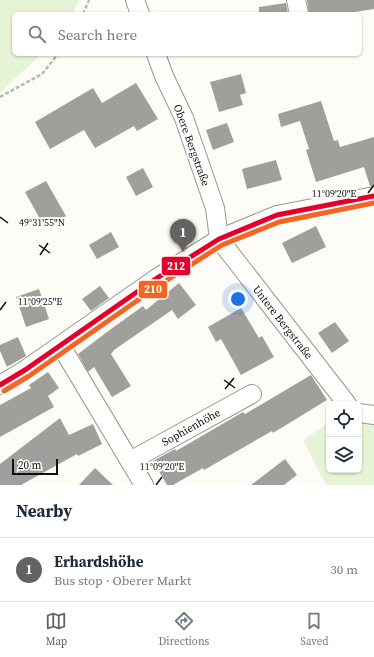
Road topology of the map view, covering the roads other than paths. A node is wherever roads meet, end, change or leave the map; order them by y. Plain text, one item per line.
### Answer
1 (135, 0) edge
2 (296, 0) edge
3 (139, 12) edge
4 (299, 12) edge
5 (157, 56) edge
6 (374, 196) edge
7 (219, 239) junction
8 (61, 346) junction
9 (0, 385) edge
10 (252, 394) dead end
11 (345, 401) edge
12 (362, 413) edge
13 (374, 415) edge
14 (130, 461) junction
15 (144, 485) edge

1 - 3 street
2 - 4 street
5 - 7 street, Obere Bergstraße
6 - 7 street
7 - 8 street
7 - 11 street, Untere Bergstraße
8 - 9 street
8 - 14 street
10 - 14 street, Sophienhöhe
12 - 13 street
14 - 15 street

